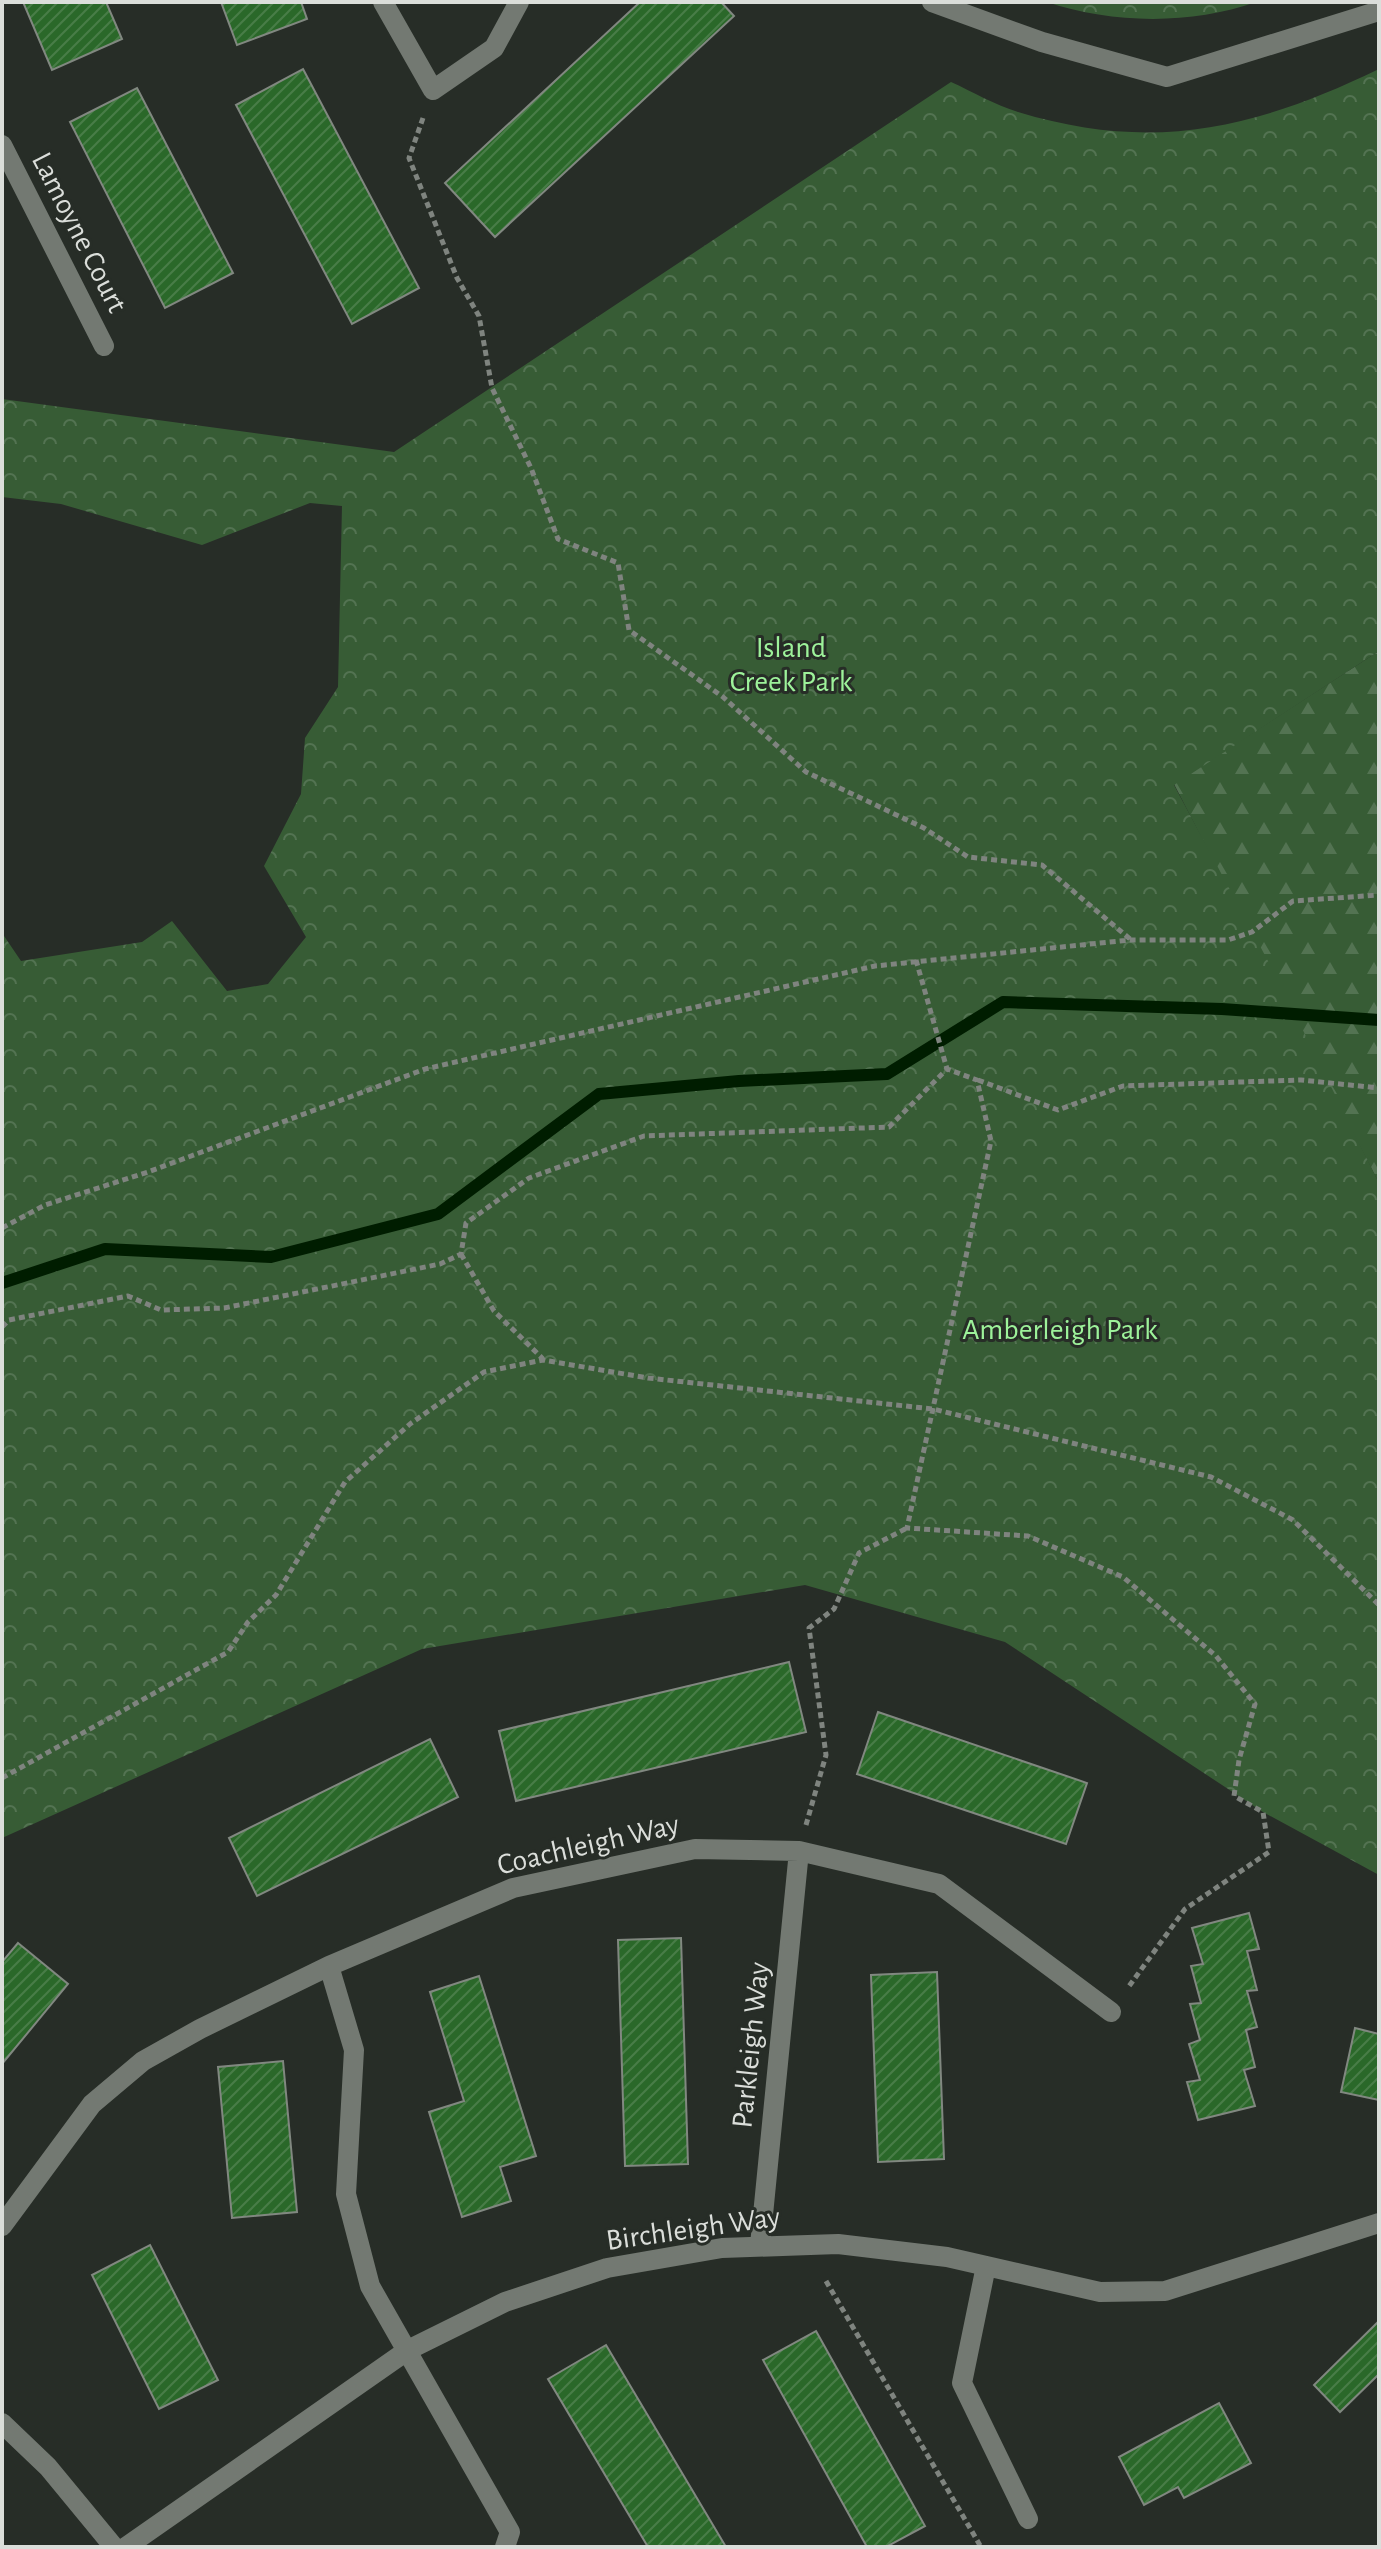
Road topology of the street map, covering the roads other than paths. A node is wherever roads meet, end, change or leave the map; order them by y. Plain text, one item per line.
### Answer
1 (383, 2) edge
2 (519, 2) edge
3 (932, 2) edge
4 (1379, 11) edge
5 (2, 145) edge
6 (104, 346) dead end
7 (799, 1851) junction
8 (329, 1966) junction
9 (1111, 2012) road end
10 (1379, 2223) edge
11 (2, 2226) edge
12 (760, 2245) junction
13 (986, 2266) junction
14 (408, 2350) junction
15 (2, 2423) edge
16 (1028, 2519) dead end
17 (114, 2547) edge
18 (126, 2547) edge
19 (505, 2547) edge

1 - 2 street
3 - 4 street
5 - 6 street, Lamoyne Court
7 - 8 street, Coachleigh Way
7 - 9 street, Coachleigh Way
7 - 12 street, Parkleigh Way
8 - 11 street, Coachleigh Way
8 - 14 street
10 - 13 street, Birchleigh Way
12 - 13 street, Birchleigh Way
12 - 14 street, Birchleigh Way
13 - 16 street
14 - 18 street, Birchleigh Way
14 - 19 street
15 - 17 street

